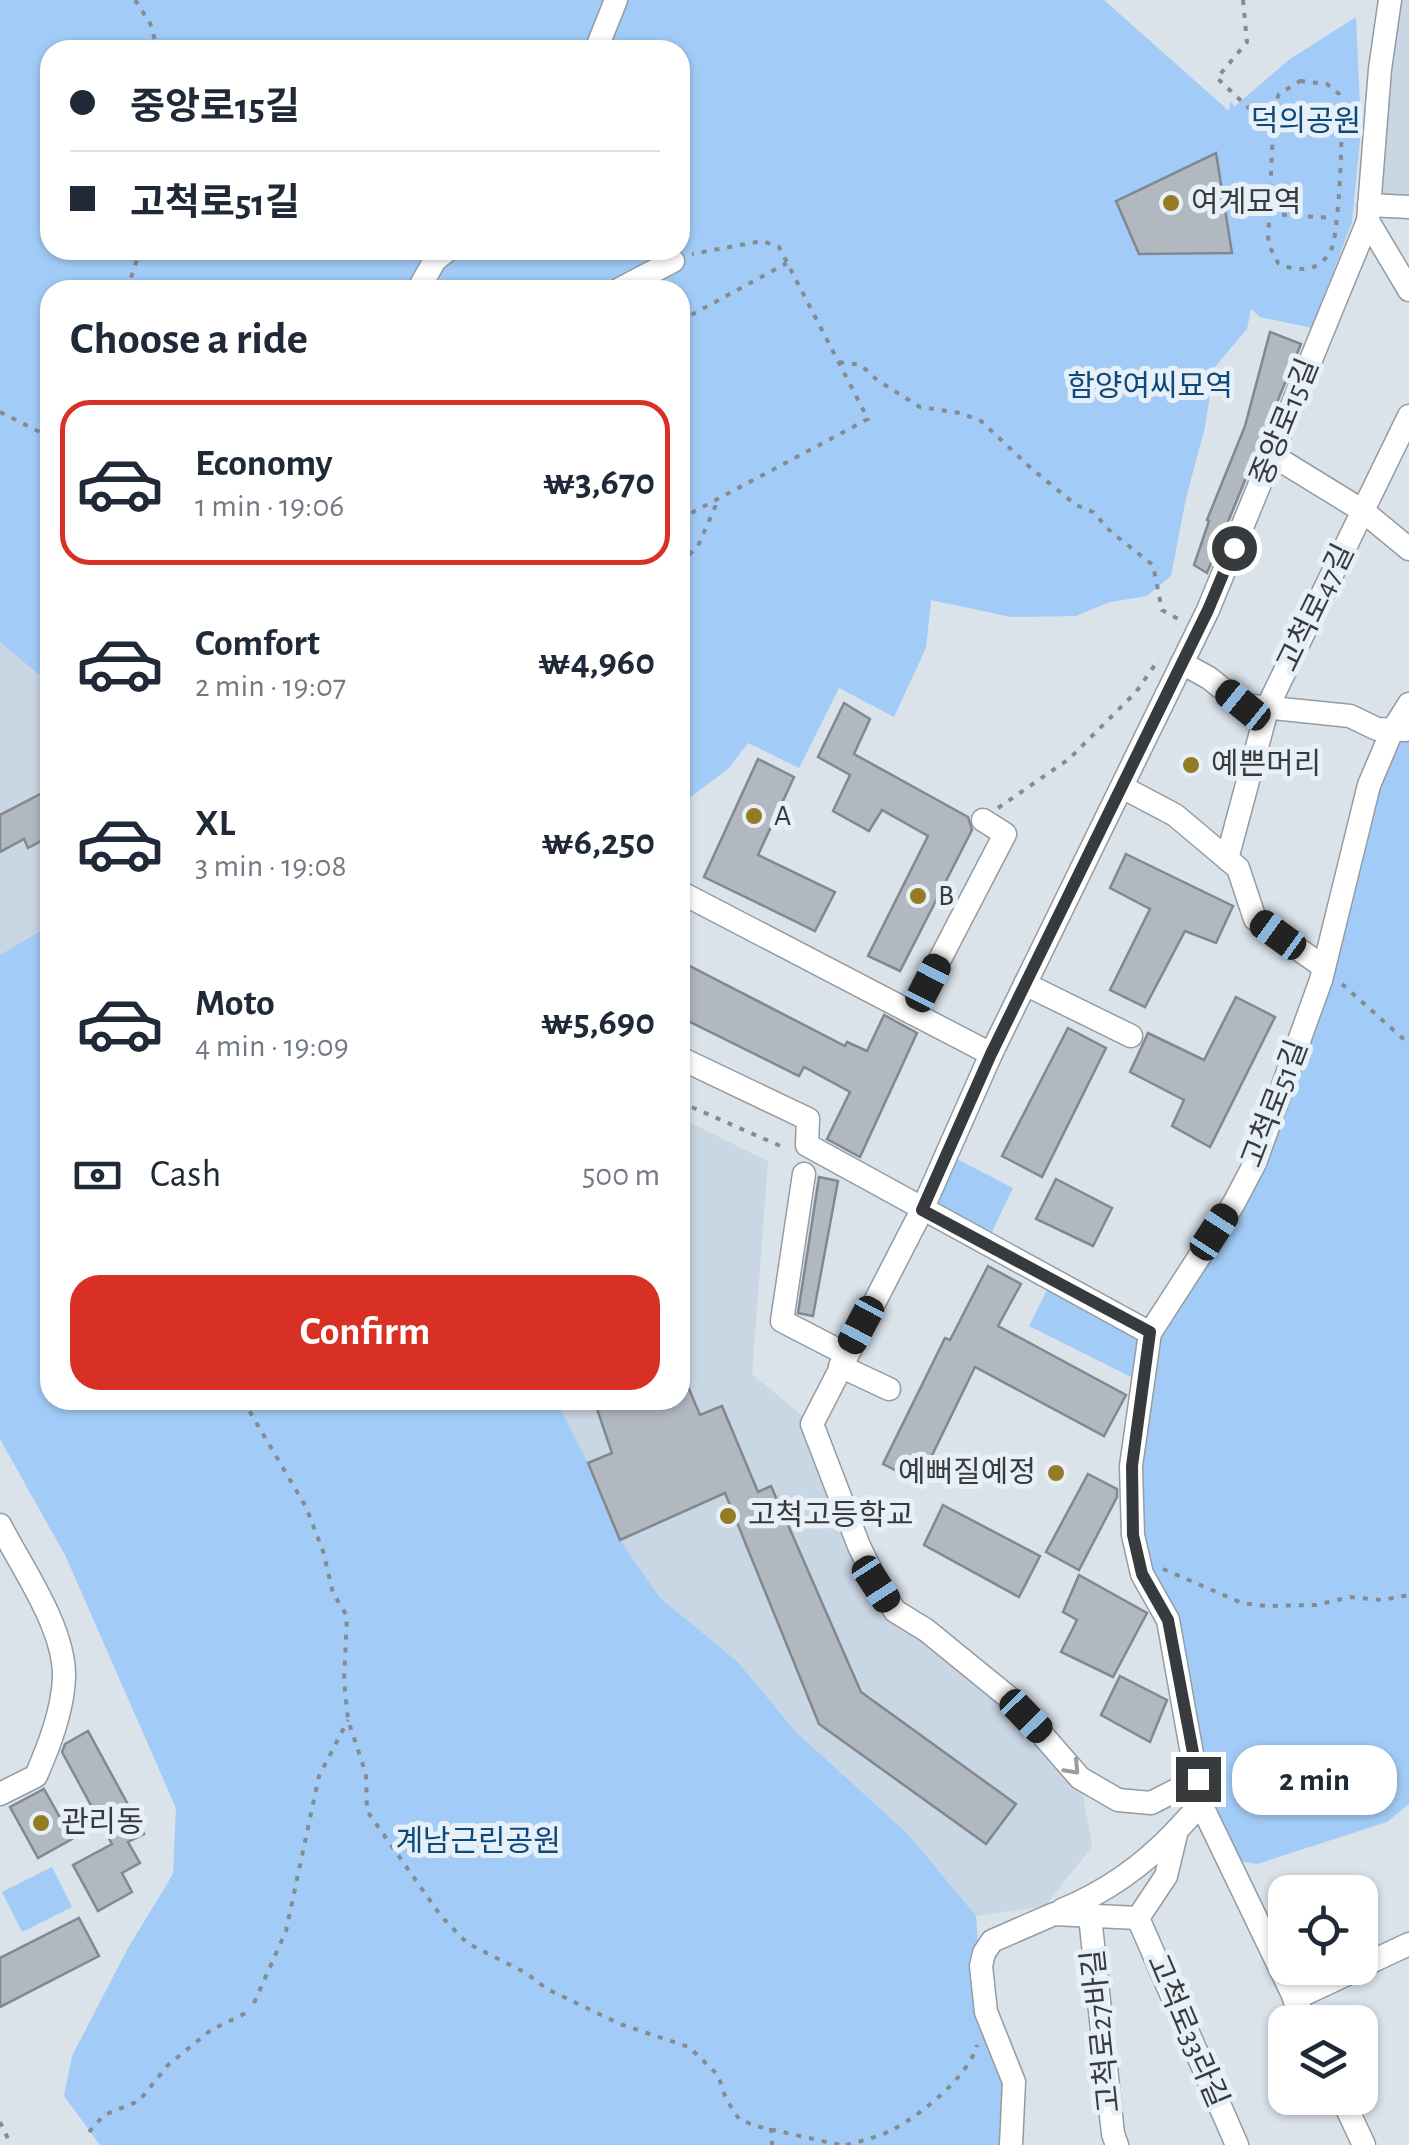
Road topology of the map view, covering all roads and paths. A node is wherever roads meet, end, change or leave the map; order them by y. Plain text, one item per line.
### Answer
1 (135, 0) edge
2 (616, 0) edge
3 (1243, 0) edge
4 (1390, 0) edge
5 (155, 40) edge
6 (600, 40) edge
7 (1273, 131) junction
8 (1409, 207) edge
9 (1369, 213) junction
10 (1270, 214) junction
11 (1336, 218) junction
12 (690, 255) edge
13 (673, 260) edge
14 (787, 263) junction
15 (636, 280) edge
16 (1409, 290) edge
17 (690, 316) edge
18 (839, 362) junction
19 (0, 412) edge
20 (1409, 416) edge
21 (40, 433) edge
22 (1272, 456) junction
23 (720, 498) junction
24 (1364, 510) junction
25 (690, 514) edge
26 (1409, 549) edge
27 (690, 554) edge
28 (1198, 630) junction
29 (1174, 655) junction
30 (1409, 704) edge
31 (1268, 706) junction
32 (1400, 730) edge
33 (1122, 786) junction
34 (983, 820) joint
35 (1227, 859) junction
36 (690, 897) edge
37 (1324, 968) junction
38 (1025, 984) junction
39 (912, 1013) junction
40 (1131, 1036) dead end
41 (1409, 1044) edge
42 (991, 1054) junction
43 (690, 1063) edge
44 (690, 1106) edge
45 (807, 1146) junction
46 (804, 1174) dead end
47 (922, 1210) junction
48 (1150, 1332) junction
49 (843, 1360) junction
50 (889, 1389) dead end
51 (249, 1410) edge
52 (0, 1526) edge
53 (1142, 1574) junction
54 (1409, 1595) edge
55 (348, 1720) junction
56 (1198, 1779) junction
57 (0, 1794) edge
58 (1201, 1804) junction
59 (1177, 1830) junction
60 (1054, 1914) junction
61 (1090, 1916) junction
62 (1138, 1918) junction
63 (1409, 1944) edge
64 (1378, 1959) edge
65 (1323, 1985) edge
66 (1294, 1999) junction
67 (254, 2003) dead end
68 (1297, 2005) edge
69 (986, 2012) junction
70 (246, 2013) dead end
71 (1350, 2115) edge
72 (0, 2122) edge
73 (772, 2128) junction
74 (89, 2132) dead end
75 (871, 2142) edge
76 (11, 2145) edge
77 (772, 2145) edge
78 (843, 2145) edge
79 (1011, 2145) edge
80 (1118, 2145) edge
81 (1236, 2145) edge
82 (1364, 2145) edge

1 - 5 path
2 - 6 street
3 - 7 path
4 - 9 street, 중앙로15길
7 - 10 path
7 - 11 path
8 - 9 street
9 - 16 street
9 - 22 street, 중앙로15길
10 - 11 path
10 - 11 path
12 - 14 path
13 - 15 street
14 - 17 path
14 - 18 path
18 - 23 path
18 - 28 path
19 - 21 path
20 - 24 street, 고척로47길
22 - 24 street, 고척로47길
22 - 28 street, 중앙로15길
23 - 25 path
23 - 27 path
24 - 26 street, 고척로47길
24 - 31 street, 고척로47길
28 - 29 street, 중앙로15길
29 - 31 street
29 - 33 street, 중앙로15길
29 - 34 path
30 - 32 street, 고척로51길
31 - 32 street
31 - 35 street, 고척로47길
32 - 37 street, 고척로51길
33 - 35 street
33 - 38 street, 중앙로15길
34 - 39 street
35 - 37 street
36 - 39 street
37 - 41 path
37 - 48 street, 고척로51길
38 - 40 street
38 - 42 street, 중앙로15길
39 - 42 street
42 - 47 street, 중앙로15길
43 - 45 street
44 - 45 path
45 - 47 street
46 - 49 street
47 - 48 street
47 - 49 street, 중앙로15길
48 - 53 street, 고척로51길
49 - 50 street
49 -> 56 street, 중앙로15길
51 - 55 path
52 - 57 street
53 - 54 path
53 - 56 street, 고척로51길
55 - 67 path
55 - 73 path
56 - 58 street, 고척로51길
58 - 59 street
58 - 66 street
59 - 60 street
59 - 62 street
60 - 61 street
60 - 69 street
61 - 62 street
61 - 80 street, 고척로27바길
62 - 81 street, 고척로33라길
63 - 64 street
65 - 66 street
66 - 68 street
69 - 75 path
69 - 79 street
70 - 74 path
71 - 82 street
72 - 76 path
73 - 77 path
73 - 78 path
75 - 78 path

